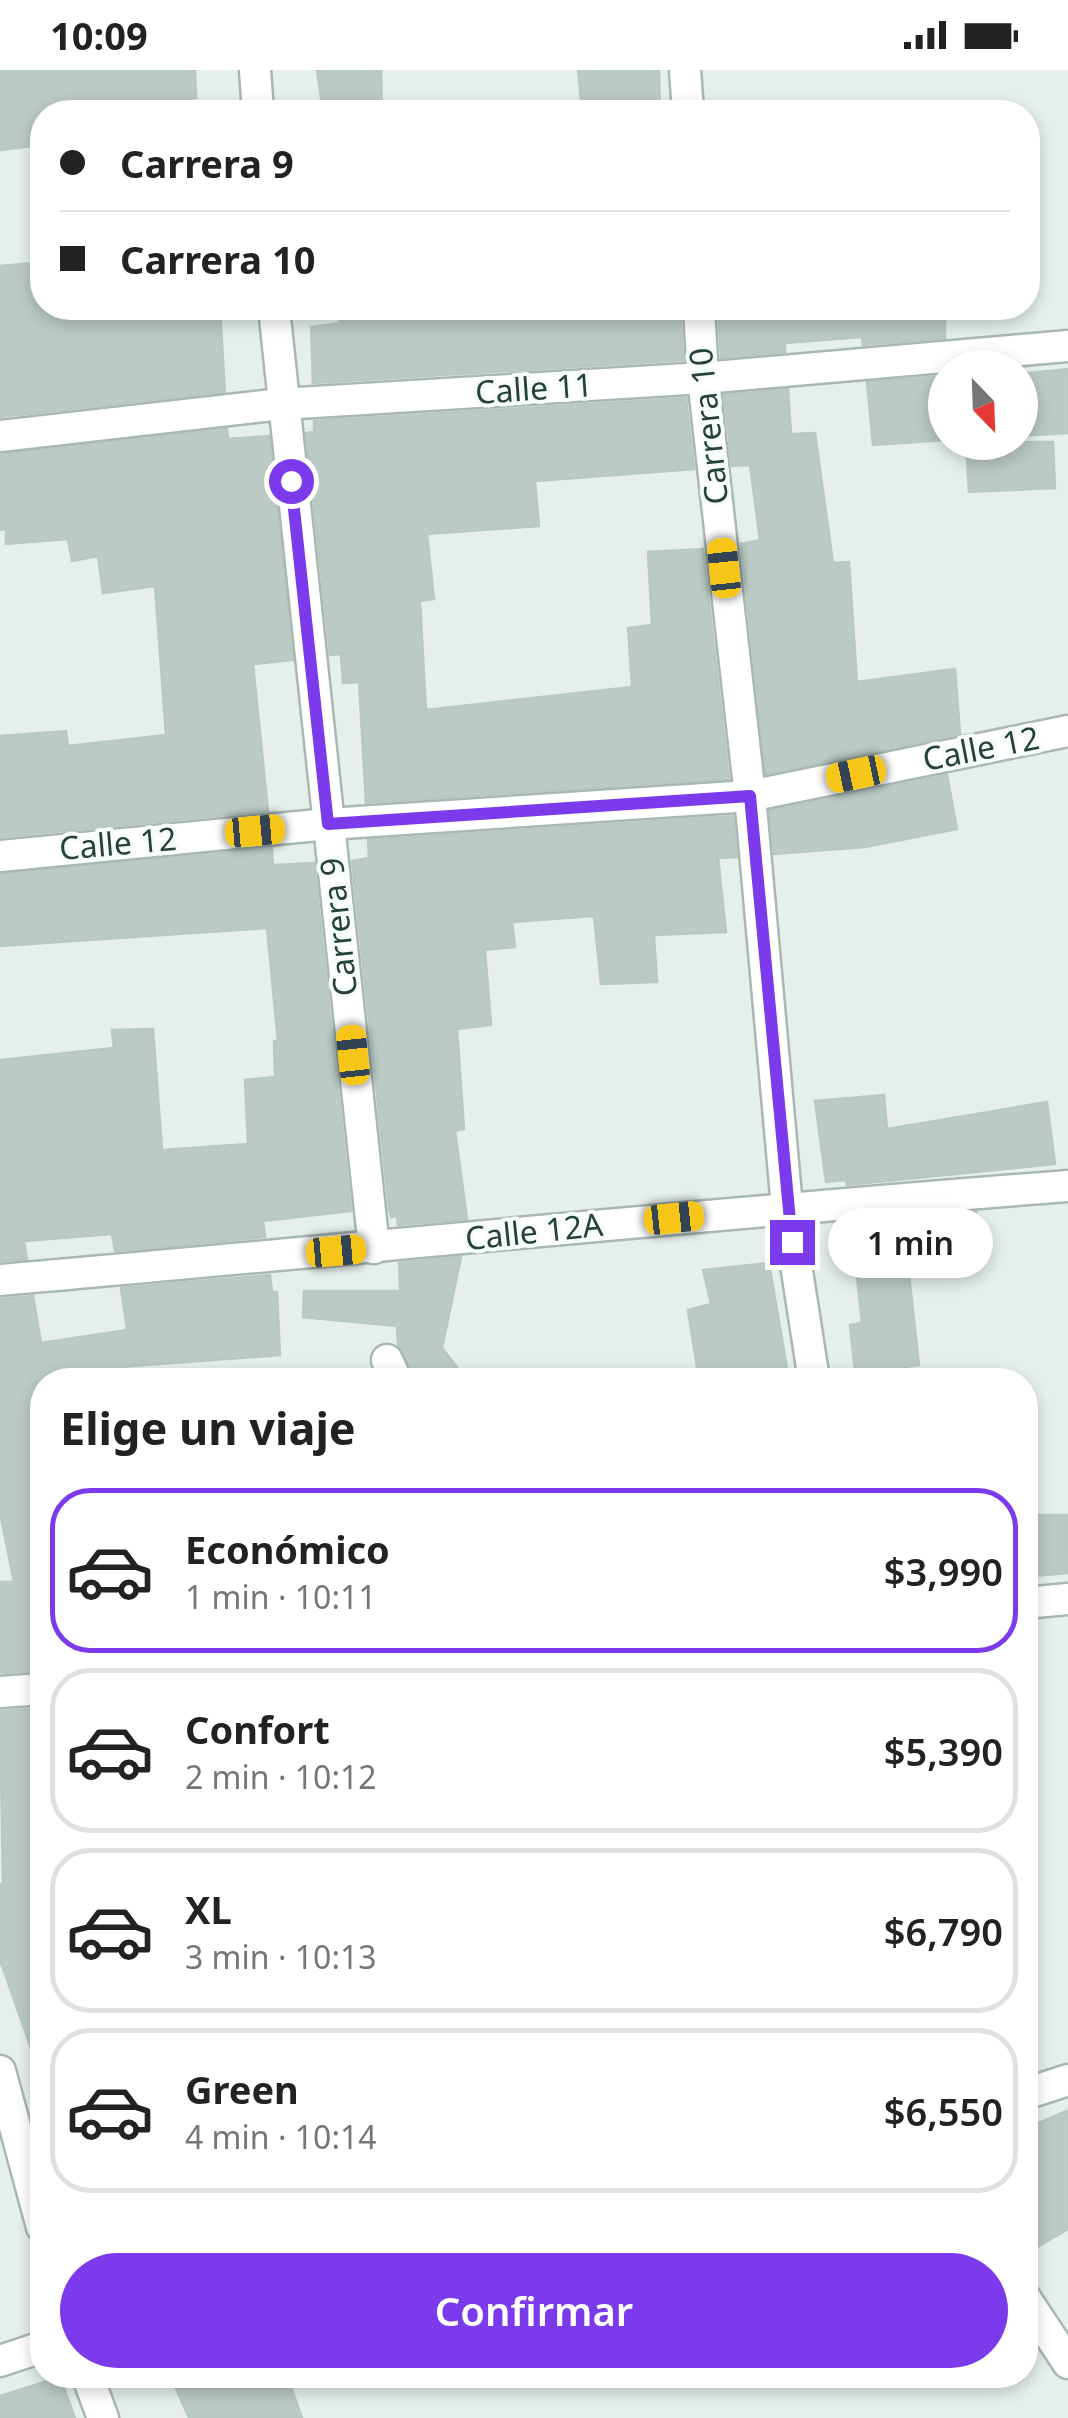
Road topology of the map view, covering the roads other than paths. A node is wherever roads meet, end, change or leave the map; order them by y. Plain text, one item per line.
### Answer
1 (255, 70) edge
2 (686, 70) edge
3 (257, 100) edge
4 (687, 100) edge
5 (275, 320) edge
6 (700, 320) edge
7 (1068, 346) edge
8 (703, 378) junction
9 (282, 404) junction
10 (0, 436) edge
11 (1068, 731) edge
12 (750, 796) junction
13 (328, 824) junction
14 (0, 856) edge
15 (1068, 1186) edge
16 (787, 1207) junction
17 (374, 1248) junction
18 (0, 1280) edge
19 (812, 1368) edge
20 (1068, 1599) edge
21 (1038, 1602) edge
22 (30, 1690) edge
23 (0, 1692) edge
24 (0, 2072) edge
25 (1068, 2080) edge
26 (1038, 2090) edge
27 (30, 2183) edge
28 (1038, 2318) edge
29 (30, 2351) edge
30 (0, 2360) edge
31 (1068, 2363) edge
32 (92, 2388) edge
33 (103, 2418) edge

1 - 3 street
2 - 4 street
5 - 9 street, Carrera 9
6 - 8 street, Carrera 10
7 - 8 street, Calle 11
8 - 9 street, Calle 11
8 - 12 street, Carrera 10
9 - 10 street, Calle 11
9 - 13 street, Carrera 9
11 - 12 street, Calle 12
12 - 13 street, Calle 12
12 - 16 street, Carrera 10
13 - 14 street, Calle 12
13 - 17 street, Carrera 9
15 - 16 street, Calle 12A
16 - 17 street, Calle 12A
16 - 19 street, Carrera 10
17 - 18 street, Calle 12A
20 - 21 street
22 - 23 street
24 - 27 street
25 - 26 street
28 - 31 street
29 - 30 street
32 - 33 street

